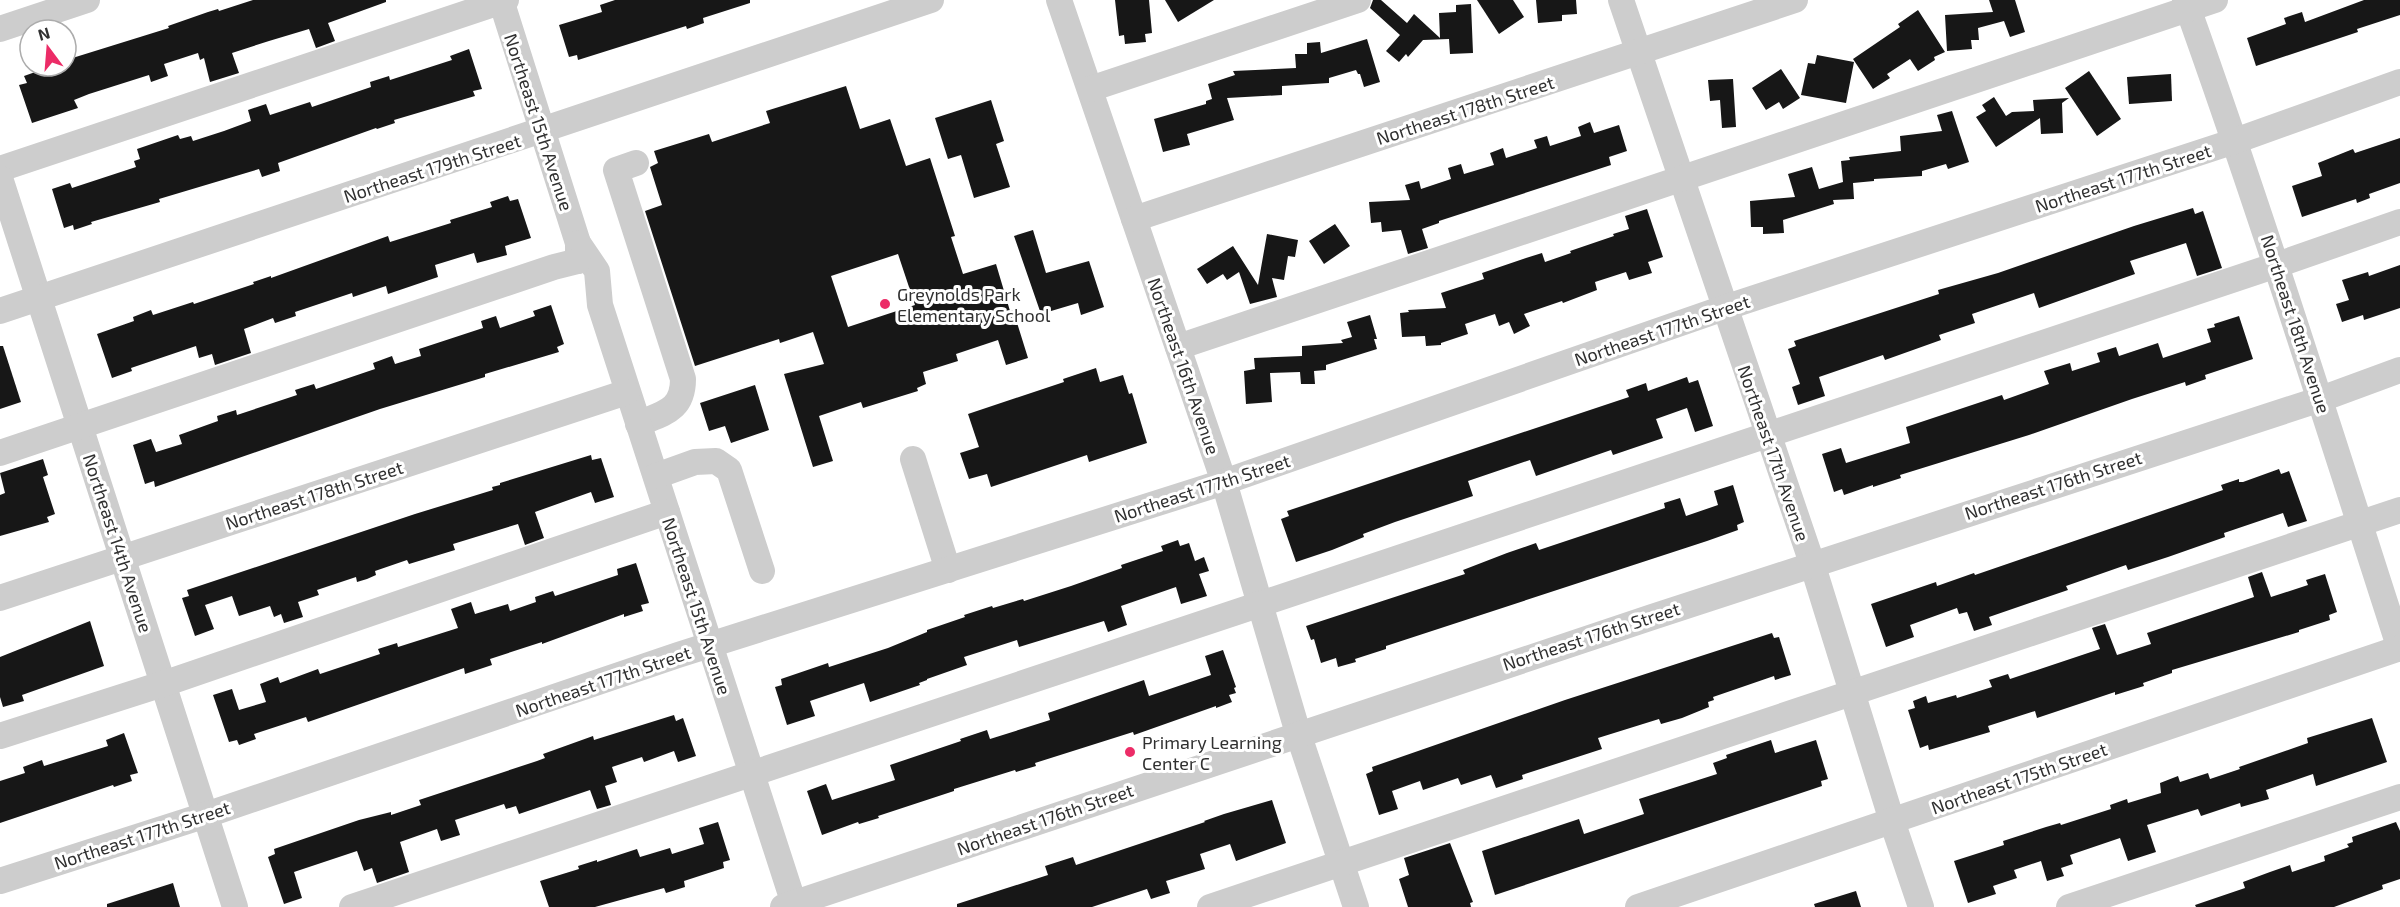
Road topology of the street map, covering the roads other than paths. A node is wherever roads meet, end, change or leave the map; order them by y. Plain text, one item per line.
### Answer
1 (87, 0) edge
2 (503, 0) edge
3 (931, 0) edge
4 (1059, 0) edge
5 (1358, 0) edge
6 (1621, 0) edge
7 (1795, 0) edge
8 (2215, 0) edge
9 (2187, 5) edge
10 (0, 29) edge
11 (1639, 53) junction
12 (2400, 82) edge
13 (1090, 89) junction
14 (543, 131) junction
15 (2235, 141) junction
16 (636, 163) dead end
17 (0, 169) edge
18 (0, 178) edge
19 (1681, 178) junction
20 (1134, 219) junction
21 (2400, 222) edge
22 (578, 252) junction
23 (2277, 265) junction
24 (39, 298) junction
25 (1724, 308) junction
26 (0, 311) edge
27 (1178, 347) junction
28 (2400, 370) edge
29 (627, 392) junction
30 (2321, 399) junction
31 (638, 424) junction
32 (81, 427) junction
33 (1768, 434) junction
34 (0, 453) edge
35 (913, 459) dead end
36 (656, 476) junction
37 (1224, 482) junction
38 (2400, 510) edge
39 (667, 512) junction
40 (2360, 524) junction
41 (123, 557) junction
42 (1812, 563) junction
43 (948, 570) junction
44 (762, 571) dead end
45 (0, 598) edge
46 (1260, 605) junction
47 (709, 646) junction
48 (2400, 649) edge
49 (163, 683) junction
50 (1852, 693) junction
51 (1298, 733) junction
52 (0, 736) edge
53 (751, 775) junction
54 (2400, 797) edge
55 (206, 815) junction
56 (1892, 821) junction
57 (1342, 863) junction
58 (0, 881) edge
59 (790, 906) edge
60 (235, 907) edge
61 (352, 907) edge
62 (1209, 907) edge
63 (1356, 907) edge
64 (1638, 907) edge
65 (1921, 907) edge
66 (2069, 907) edge

1 - 10 street
2 - 14 street, Northeast 15th Avenue
2 - 17 street
3 - 14 street, Northeast 179th Street
4 - 13 street, Northeast 16th Avenue
5 - 13 street
6 - 11 street, Northeast 17th Avenue
7 - 11 street, Northeast 178th Street
8 - 9 street
9 - 15 street, Northeast 18th Avenue
9 - 19 street
11 - 19 street, Northeast 17th Avenue
11 - 20 street, Northeast 178th Street
12 - 15 street, Northeast 177th Street
13 - 20 street, Northeast 16th Avenue
14 - 22 street, Northeast 15th Avenue
14 - 24 street, Northeast 179th Street
15 - 23 street, Northeast 18th Avenue
15 - 25 street, Northeast 177th Street
16 - 31 street
18 - 24 street, Northeast 14th Avenue
19 - 25 street, Northeast 17th Avenue
19 - 27 street
20 - 27 street, Northeast 16th Avenue
21 - 23 street
22 - 29 street, Northeast 15th Avenue
22 - 32 street
23 - 30 street, Northeast 18th Avenue
23 - 33 street
24 - 26 street, Northeast 179th Street
24 - 32 street, Northeast 14th Avenue
25 - 33 street, Northeast 17th Avenue
25 - 37 street, Northeast 177th Street
27 - 37 street, Northeast 16th Avenue
28 - 30 street, Northeast 176th Street
29 - 31 street, Northeast 15th Avenue
29 - 41 street, Northeast 178th Street
30 - 40 street, Northeast 18th Avenue
30 - 42 street, Northeast 176th Street
31 - 36 street, Northeast 15th Avenue
32 - 34 street
32 - 41 street, Northeast 14th Avenue
33 - 42 street, Northeast 17th Avenue
33 - 46 street
35 - 43 street
36 - 39 street, Northeast 15th Avenue
36 - 44 street
37 - 43 street, Northeast 177th Street
37 - 46 street, Northeast 16th Avenue
38 - 40 street
39 - 47 street, Northeast 15th Avenue
39 - 49 street
40 - 48 street, Northeast 18th Avenue
40 - 50 street
41 - 45 street, Northeast 178th Street
41 - 49 street, Northeast 14th Avenue
42 - 50 street, Northeast 17th Avenue
42 - 51 street, Northeast 176th Street
43 - 47 street, Northeast 177th Street
46 - 51 street, Northeast 16th Avenue
46 - 53 street
47 - 53 street, Northeast 15th Avenue
47 - 55 street, Northeast 177th Street
48 - 56 street, Northeast 175th Street
49 - 52 street
49 - 55 street, Northeast 14th Avenue
50 - 56 street, Northeast 17th Avenue
50 - 57 street
51 - 57 street, Northeast 16th Avenue
51 - 59 street, Northeast 176th Street
53 - 59 street, Northeast 15th Avenue
53 - 61 street
54 - 66 street
55 - 58 street, Northeast 177th Street
55 - 60 street, Northeast 14th Avenue
56 - 64 street, Northeast 175th Street
56 - 65 street, Northeast 17th Avenue
57 - 62 street
57 - 63 street, Northeast 16th Avenue

